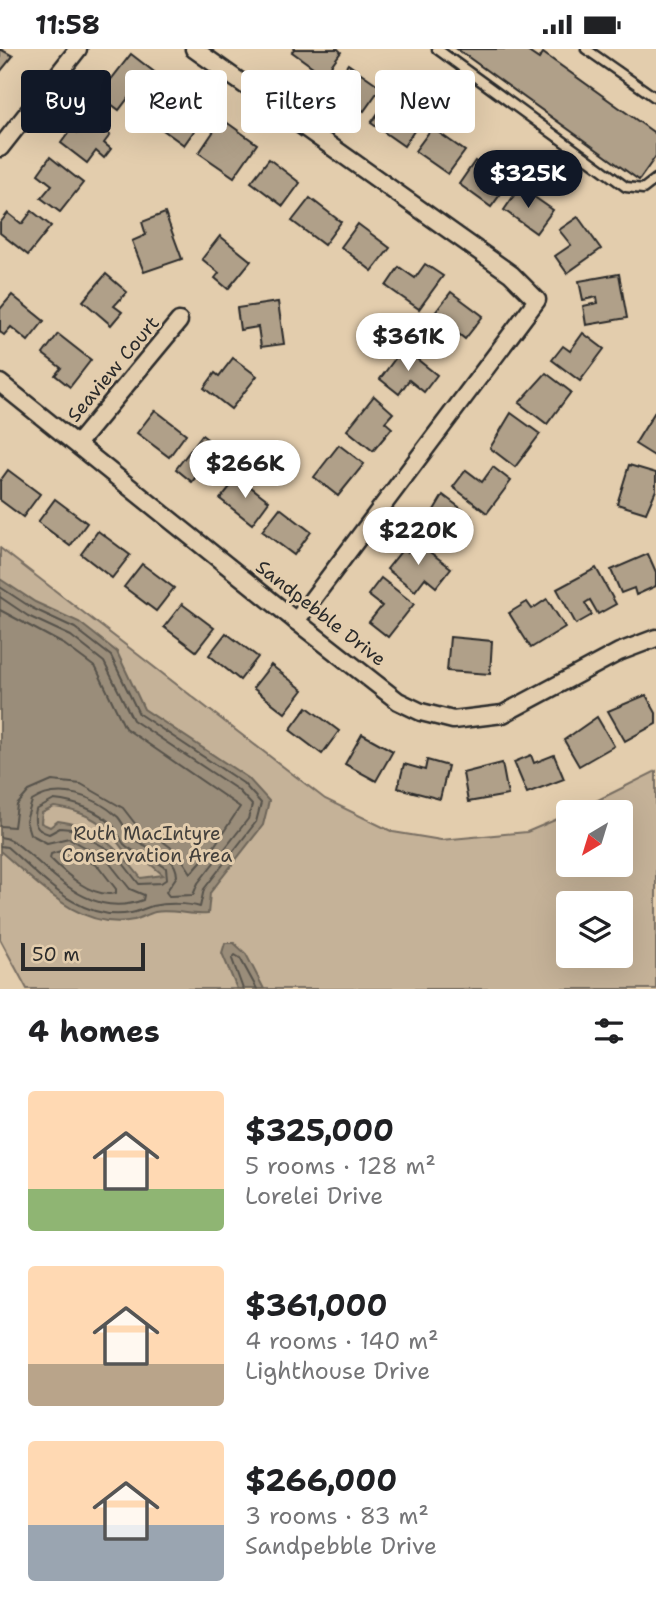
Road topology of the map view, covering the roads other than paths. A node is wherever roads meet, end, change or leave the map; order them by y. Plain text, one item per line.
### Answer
1 (78, 49) edge
2 (194, 49) edge
3 (437, 49) edge
4 (586, 49) edge
5 (656, 98) edge
6 (0, 148) edge
7 (656, 179) edge
8 (179, 321) dead end
9 (0, 383) edge
10 (78, 443) junction
11 (296, 621) junction
12 (656, 638) edge

1 - 6 street
2 - 11 street
3 - 7 lane
4 - 5 lane
8 - 10 street, Seaview Court
9 - 10 street, Sandpebble Drive
10 - 11 street, Sandpebble Drive
11 - 12 street, Sandpebble Drive

